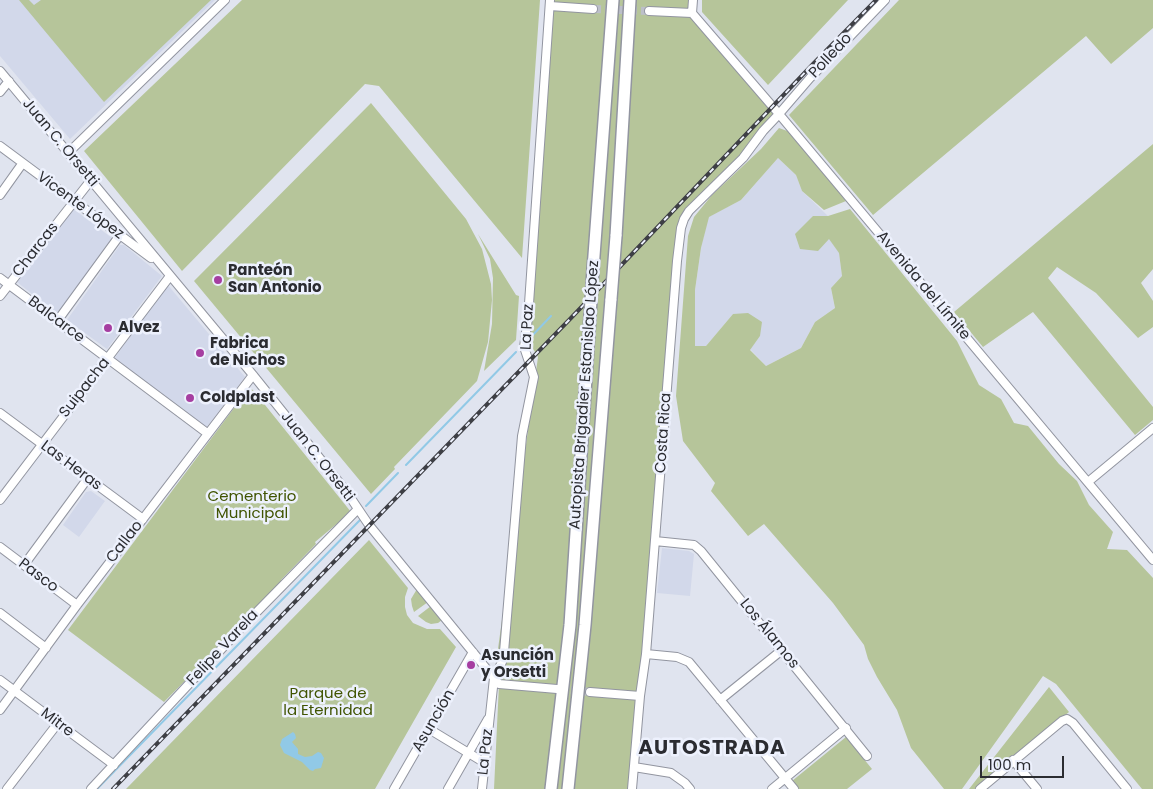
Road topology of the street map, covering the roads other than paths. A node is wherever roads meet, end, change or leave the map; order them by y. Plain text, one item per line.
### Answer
1 (225, 0) edge
2 (613, 0) edge
3 (630, 0) edge
4 (693, 0) edge
5 (885, 0) edge
6 (550, 3) edge
7 (593, 9) tunnel mouth
8 (649, 11) tunnel mouth
9 (692, 13) junction
10 (0, 70) edge
11 (8, 81) junction
12 (0, 92) edge
13 (779, 114) junction
14 (0, 146) edge
15 (68, 153) junction
16 (22, 164) junction
17 (91, 180) junction
18 (0, 195) edge
19 (74, 201) junction
20 (120, 235) junction
21 (161, 264) junction
22 (170, 276) junction
23 (0, 278) edge
24 (9, 285) junction
25 (0, 296) edge
26 (58, 320) junction
27 (107, 359) junction
28 (253, 375) junction
29 (0, 413) edge
30 (1153, 428) edge
31 (207, 433) junction
32 (41, 444) junction
33 (88, 478) junction
34 (1088, 482) junction
35 (0, 500) edge
36 (358, 509) junction
37 (143, 519) junction
38 (655, 541) junction
39 (0, 547) edge
40 (1153, 560) edge
41 (24, 565) junction
42 (77, 605) junction
43 (0, 613) edge
44 (46, 648) junction
45 (782, 650) junction
46 (473, 652) junction
47 (646, 654) junction
48 (494, 678) junction
49 (0, 680) edge
50 (557, 689) tunnel mouth
51 (15, 691) junction
52 (590, 692) tunnel mouth
53 (640, 696) junction
54 (720, 700) junction
55 (0, 710) edge
56 (490, 716) junction
57 (58, 723) junction
58 (846, 728) junction
59 (429, 729) junction
60 (469, 753) junction
61 (867, 756) dead end
62 (1013, 760) junction
63 (485, 763) junction
64 (114, 765) junction
65 (634, 767) junction
66 (785, 778) junction
67 (7, 789) edge
68 (91, 789) edge
69 (394, 789) edge
70 (448, 789) edge
71 (482, 789) edge
72 (551, 789) edge
73 (568, 789) edge
74 (632, 789) edge
75 (690, 789) edge
76 (772, 789) edge
77 (794, 789) edge
78 (980, 789) edge
79 (1037, 789) edge
80 (1127, 789) edge

1 - 15 street
2 - 72 highway, Autopista Brigadier Estanislao López, bridge
3 - 73 highway, Autopista Brigadier Estanislao López, bridge
4 - 9 street
5 - 13 street, Polledo
6 - 7 street
6 - 48 street, La Paz
8 - 9 street
9 - 13 street, Avenida del Límite
10 - 11 street, Juan C. Orsetti
11 - 12 street
11 - 15 street, Juan C. Orsetti
13 - 34 street, Avenida del Límite
13 - 38 street, Costa Rica
14 - 16 street, Vicente López
15 - 17 street, Juan C. Orsetti
16 - 18 street
16 - 19 street, Vicente López
17 - 19 street, Charcas
17 - 21 street, Juan C. Orsetti
19 - 20 street, Vicente López
19 - 24 street, Charcas
20 - 21 street, Vicente López
20 - 26 street
21 - 22 street, Juan C. Orsetti
22 - 27 street, Suipacha
22 - 28 street, Juan C. Orsetti
23 - 24 street, Balcarce
24 - 25 street, Charcas
24 - 26 street, Balcarce
26 - 27 street, Balcarce
27 - 31 street, Balcarce
27 - 32 street, Suipacha
28 - 31 street, Callao
28 - 36 street, Juan C. Orsetti
29 - 32 street, Las Heras
30 - 34 street
31 - 37 street, Callao
32 - 33 street, Las Heras
32 - 35 street, Suipacha
33 - 37 street, Las Heras
33 - 41 street
34 - 40 street, Avenida del Límite
36 - 46 street, Juan C. Orsetti
36 - 64 street, Felipe Varela
37 - 42 street, Callao
38 - 45 street, Los Álamos
38 - 47 street, Costa Rica
39 - 41 street, Pasco
41 - 42 street, Pasco
42 - 44 street, Callao
43 - 44 street
44 - 51 street, Callao
45 - 54 street
45 - 58 street, Los Álamos
46 - 48 street, Juan C. Orsetti
46 - 59 street, Asunción
47 - 53 street, Costa Rica
47 - 54 street
48 - 50 street
48 - 56 street, La Paz
49 - 51 street, Mitre
51 - 55 street, Callao
51 - 57 street, Mitre
52 - 53 street
53 - 65 street, Costa Rica
54 - 66 street
56 - 60 street
56 - 63 street, La Paz
57 - 64 street, Mitre
57 - 67 street
58 - 61 street, Los Álamos
58 - 66 street
59 - 60 street
59 - 69 street, Asunción
60 - 63 street
60 - 70 street
62 - 78 street
62 - 79 street
62 - 80 street
63 - 71 street, La Paz
64 - 68 street, Felipe Varela
65 - 74 street, Costa Rica
65 - 75 street
66 - 76 street
66 - 77 street

